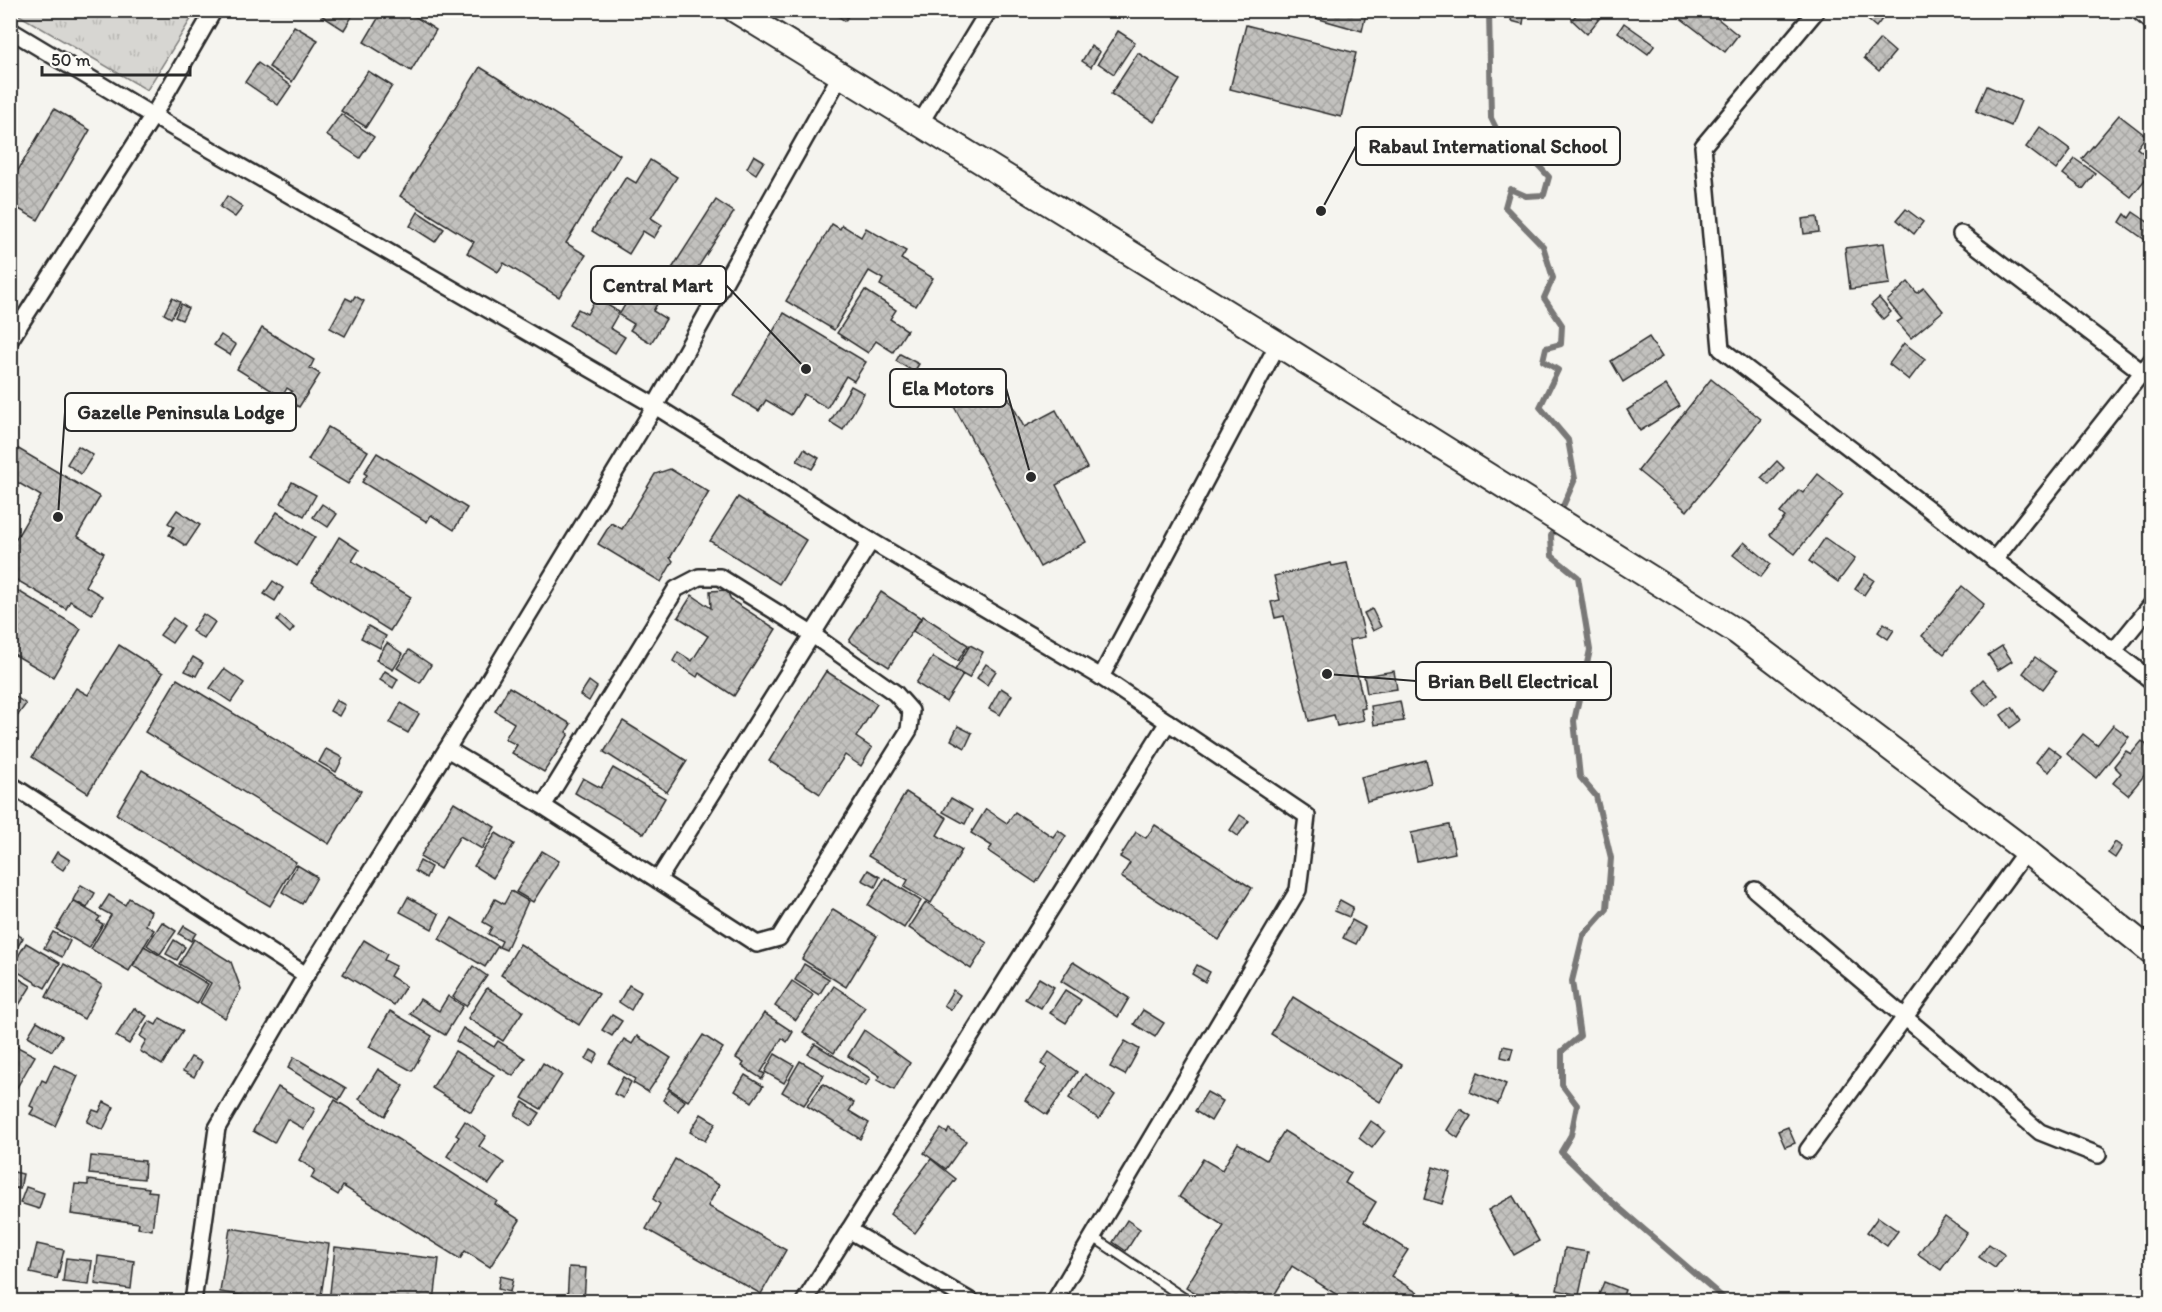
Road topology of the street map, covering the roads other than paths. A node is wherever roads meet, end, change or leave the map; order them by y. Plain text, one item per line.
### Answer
1 (214, 10) edge
2 (735, 10) edge
3 (989, 10) edge
4 (1817, 10) edge
5 (2137, 10) edge
6 (2151, 22) edge
7 (10, 30) edge
8 (840, 76) junction
9 (153, 116) junction
10 (920, 125) junction
11 (1961, 234) dead end
12 (10, 340) edge
13 (1278, 344) junction
14 (2147, 366) edge
15 (655, 406) junction
16 (871, 541) junction
17 (1994, 560) junction
18 (2151, 604) edge
19 (810, 633) junction
20 (2113, 652) junction
21 (1101, 677) junction
22 (2151, 681) edge
23 (1168, 722) junction
24 (447, 749) junction
25 (10, 784) edge
26 (543, 806) junction
27 (2026, 851) junction
28 (658, 880) junction
29 (1755, 890) dead end
30 (2151, 952) edge
31 (306, 975) junction
32 (1905, 1018) junction
33 (1808, 1150) dead end
34 (2098, 1155) dead end
35 (849, 1230) junction
36 (1092, 1237) junction
37 (193, 1302) edge
38 (804, 1302) edge
39 (972, 1302) edge
40 (1054, 1302) edge
41 (1190, 1302) edge

1 - 9 street
2 - 8 main road
3 - 10 street
4 - 17 street
5 - 6 street
7 - 9 street
8 - 10 main road
8 - 15 street
9 - 12 street
9 - 15 street
10 - 13 main road
11 - 14 street
13 - 21 street
13 - 27 main road
14 - 17 street
15 - 16 street
15 - 24 street
16 - 19 street
16 - 21 street
17 - 20 street
18 - 20 street
19 - 26 street
19 - 28 street
19 - 28 street
20 - 22 street
21 - 23 street
23 - 35 street
23 - 36 street
24 - 26 street
24 - 31 street
25 - 31 street
26 - 28 street
27 - 30 main road
27 - 32 street
29 - 32 street
31 - 37 street
32 - 33 street
32 - 34 street
35 - 38 street
35 - 39 street
36 - 40 street
36 - 41 lane

